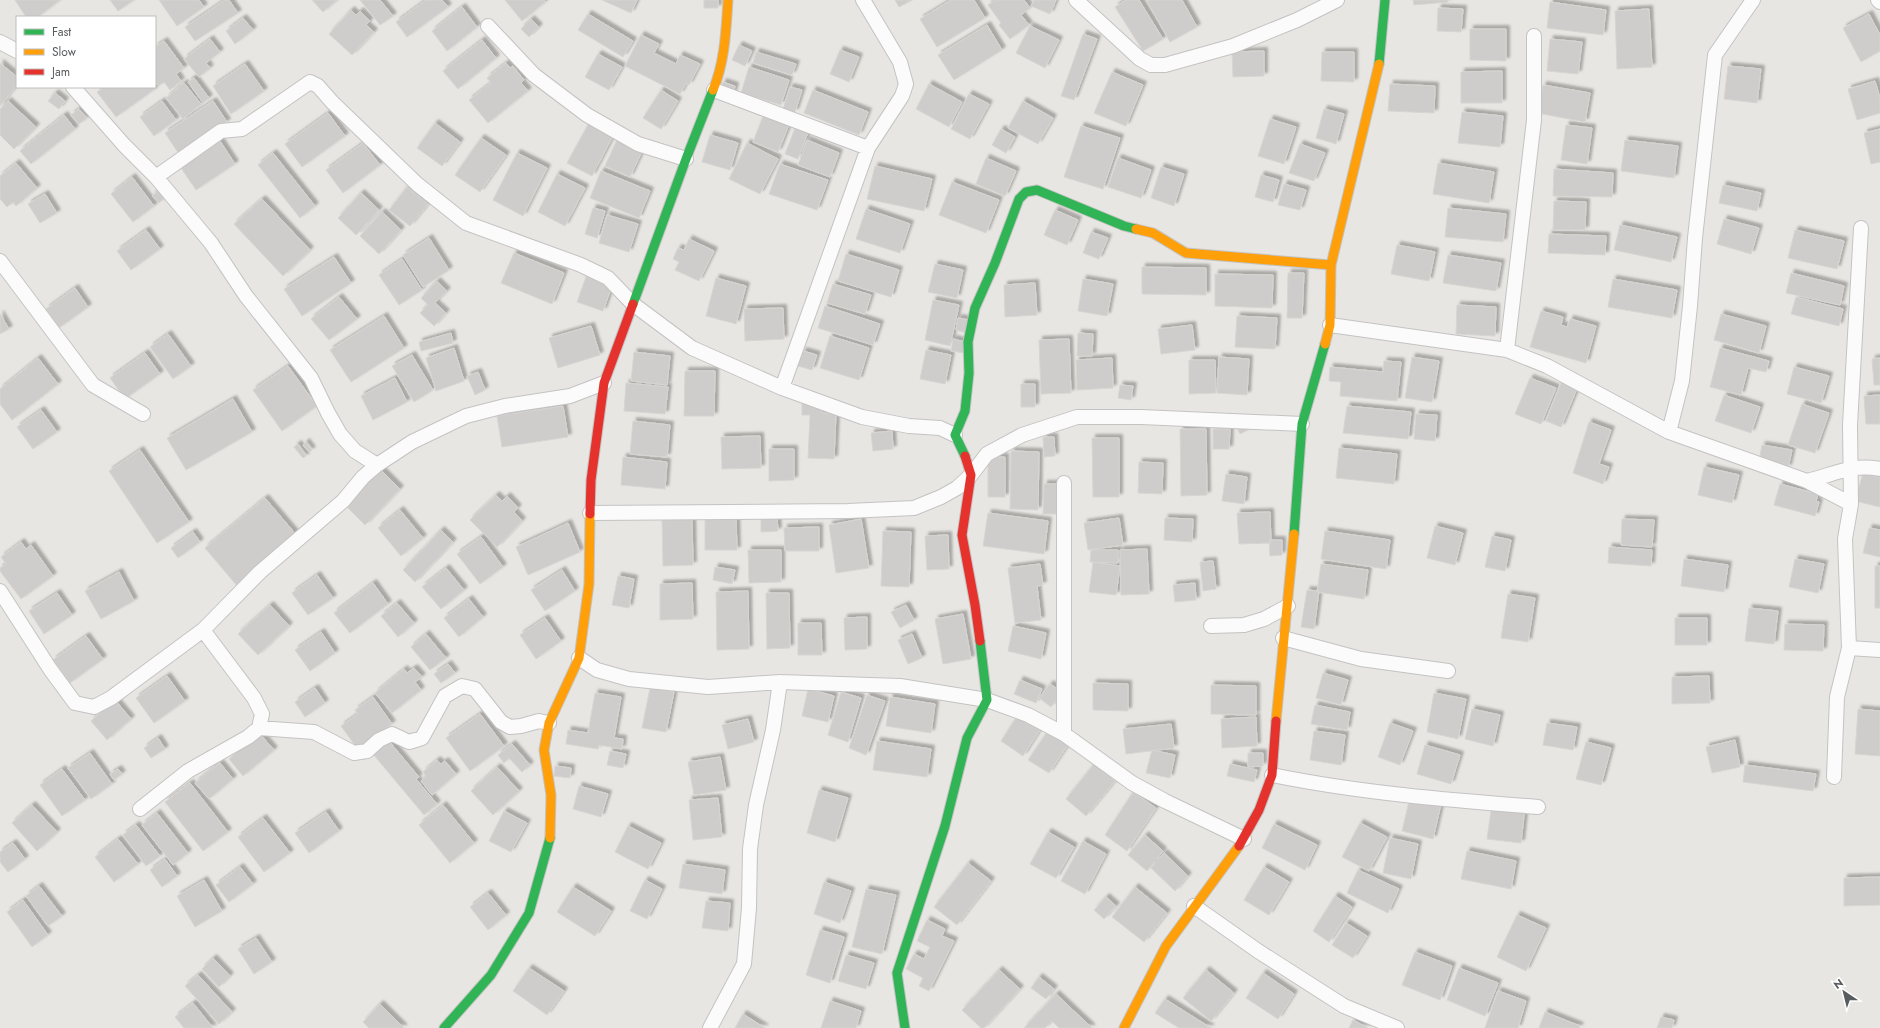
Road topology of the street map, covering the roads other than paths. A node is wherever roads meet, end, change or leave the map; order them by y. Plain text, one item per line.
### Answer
1 (728, 0) edge
2 (863, 0) edge
3 (1076, 0) edge
4 (1337, 0) edge
5 (1384, 0) edge
6 (1753, 0) edge
7 (488, 26) dead end
8 (1534, 36) dead end
9 (0, 42) edge
10 (16, 50) edge
11 (74, 88) edge
12 (714, 90) junction
13 (868, 148) junction
14 (686, 159) junction
15 (156, 177) junction
16 (1861, 228) dead end
17 (0, 261) edge
18 (1331, 265) junction
19 (633, 304) junction
20 (1330, 326) junction
21 (1507, 350) junction
22 (604, 383) junction
23 (782, 388) junction
24 (143, 414) dead end
25 (1302, 424) junction
26 (1669, 432) junction
27 (955, 435) junction
28 (377, 465) junction
29 (1849, 468) junction
30 (1880, 469) edge
31 (971, 475) junction
32 (1807, 481) junction
33 (1064, 483) dead end
34 (1851, 504) junction
35 (590, 512) junction
36 (0, 591) edge
37 (1288, 606) junction
38 (1211, 626) dead end
39 (203, 630) junction
40 (1283, 638) junction
41 (1849, 648) junction
42 (1880, 650) edge
43 (579, 658) junction
44 (1448, 671) dead end
45 (780, 682) junction
46 (986, 700) junction
47 (549, 723) junction
48 (259, 728) junction
49 (1064, 734) junction
50 (1272, 775) junction
51 (1834, 777) dead end
52 (1538, 807) dead end
53 (140, 809) dead end
54 (1244, 839) junction
55 (1194, 906) junction
56 (444, 1028) edge
57 (710, 1028) edge
58 (905, 1028) edge
59 (1124, 1028) edge
60 (1397, 1028) edge

1 - 12 street
2 - 13 street
3 - 4 street
5 - 18 street
6 - 26 street
7 - 14 street
8 - 21 street
9 - 10 street
11 - 15 street
12 - 13 street
12 - 14 street
13 - 23 street
14 - 19 street
15 - 19 street
15 - 28 street
16 - 29 street
17 - 24 street
18 - 20 street
18 - 27 street
19 - 22 street
19 - 23 street
20 - 21 street
20 - 25 street
21 - 26 street
22 - 28 street
22 - 35 street
23 - 27 street
25 - 31 street
25 - 37 street
26 - 32 street
27 - 31 street
28 - 39 street
29 - 30 street
29 - 32 street
29 - 34 street
31 - 35 street
31 - 46 street
32 - 34 street
33 - 49 street
34 - 41 street
35 - 43 street
36 - 39 street
37 - 38 street
37 - 40 street
39 - 48 street
40 - 44 street
40 - 50 street
41 - 42 street
41 - 51 street
43 - 45 street
43 - 47 street
45 - 46 street
45 - 57 street
46 - 49 street
46 - 58 street
47 - 48 street
47 - 56 street
48 - 53 street
49 - 54 street
50 - 52 street
50 - 54 street
54 - 55 street
55 - 59 street
55 - 60 street

